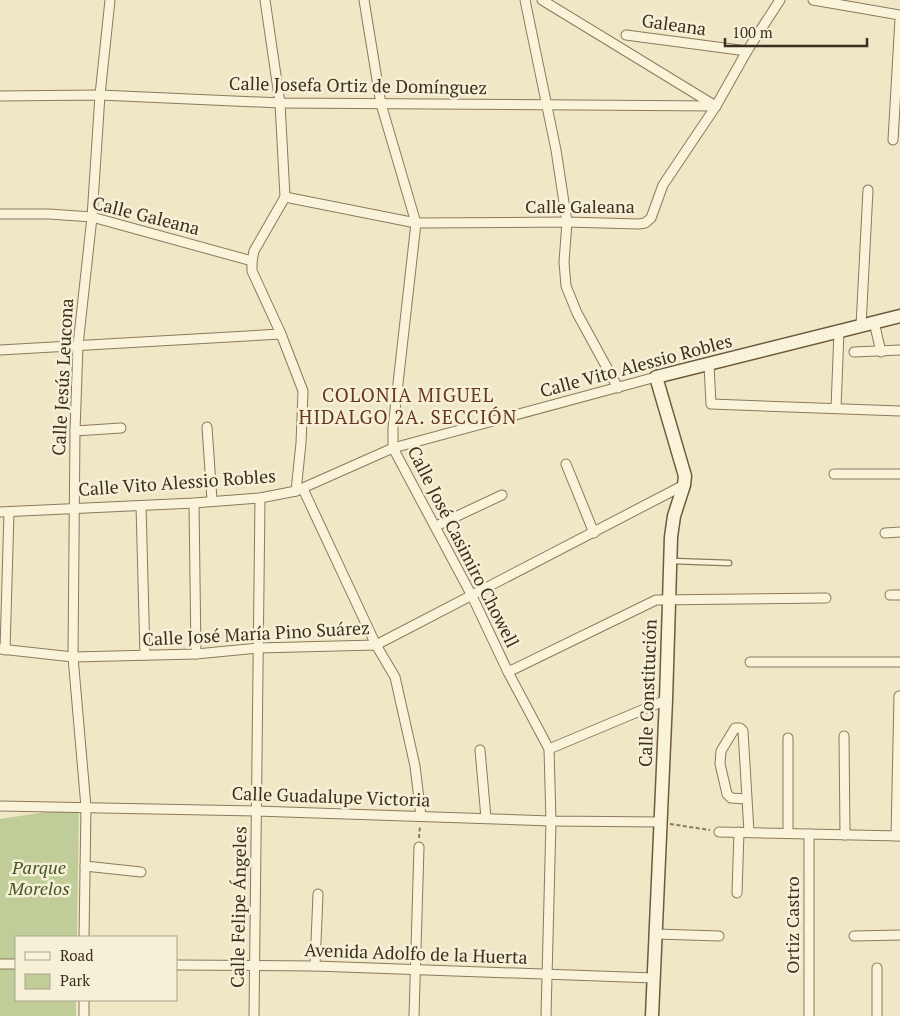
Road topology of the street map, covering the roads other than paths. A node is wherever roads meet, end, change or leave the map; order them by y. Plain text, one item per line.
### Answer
1 (110, 0) edge
2 (265, 0) edge
3 (364, 0) edge
4 (525, 0) edge
5 (542, 0) edge
6 (780, 0) edge
7 (813, 0) edge
8 (900, 14) edge
9 (900, 19) edge
10 (626, 35) dead end
11 (747, 51) junction
12 (100, 95) junction
13 (0, 96) edge
14 (280, 103) junction
15 (381, 104) junction
16 (548, 104) junction
17 (716, 106) junction
18 (894, 140) dead end
19 (868, 190) dead end
20 (285, 197) junction
21 (0, 214) edge
22 (92, 217) junction
23 (567, 222) junction
24 (416, 223) junction
25 (252, 261) junction
26 (900, 316) edge
27 (874, 322) junction
28 (861, 326) junction
29 (839, 331) junction
30 (281, 334) junction
31 (78, 345) junction
32 (0, 350) edge
33 (900, 350) edge
34 (854, 352) dead end
35 (881, 352) junction
36 (709, 365) junction
37 (656, 377) junction
38 (618, 388) junction
39 (836, 408) junction
40 (900, 411) edge
41 (207, 427) dead end
42 (121, 428) dead end
43 (75, 431) junction
44 (393, 448) junction
45 (566, 464) dead end
46 (834, 474) dead end
47 (900, 474) edge
48 (684, 485) junction
49 (299, 490) junction
50 (502, 494) dead end
51 (260, 498) junction
52 (212, 500) junction
53 (194, 503) junction
54 (142, 506) junction
55 (74, 508) junction
56 (5, 512) edge
57 (436, 526) junction
58 (900, 532) edge
59 (594, 533) junction
60 (885, 533) dead end
61 (670, 561) junction
62 (730, 563) dead end
63 (890, 595) dead end
64 (900, 595) edge
65 (472, 596) junction
66 (826, 598) dead end
67 (669, 599) junction
68 (376, 646) junction
69 (258, 648) junction
70 (3, 650) edge
71 (196, 654) junction
72 (145, 655) junction
73 (73, 657) junction
74 (750, 662) dead end
75 (900, 662) edge
76 (508, 672) junction
77 (899, 696) edge
78 (666, 700) junction
79 (844, 736) dead end
80 (788, 738) dead end
81 (548, 749) junction
82 (480, 750) dead end
83 (747, 799) junction
84 (0, 806) edge
85 (86, 808) junction
86 (256, 810) junction
87 (421, 816) junction
88 (486, 818) junction
89 (551, 821) junction
90 (660, 822) junction
91 (719, 832) road end
92 (738, 832) junction
93 (750, 832) junction
94 (788, 833) junction
95 (809, 834) junction
96 (845, 834) junction
97 (898, 836) edge
98 (419, 847) road end
99 (85, 866) junction
100 (141, 872) dead end
101 (738, 893) dead end
102 (318, 894) dead end
103 (656, 934) junction
104 (900, 935) edge
105 (84, 936) edge
106 (719, 936) dead end
107 (854, 936) dead end
108 (0, 964) edge
109 (15, 964) edge
110 (178, 965) edge
111 (254, 965) junction
112 (315, 966) junction
113 (877, 968) dead end
114 (415, 970) junction
115 (546, 974) junction
116 (654, 978) junction
117 (84, 1001) edge
118 (84, 1016) edge
119 (254, 1016) edge
120 (414, 1016) edge
121 (546, 1016) edge
122 (652, 1016) edge
123 (809, 1016) edge
124 (876, 1016) edge

1 - 12 street, Calle Jesús Leucona
2 - 14 street
3 - 15 street, Calle José Casimiro Chowell
4 - 16 street
5 - 17 street
6 - 11 street, Calle Galeana
7 - 8 street
9 - 18 street
10 - 11 street, Galeana
11 - 17 street, Calle Galeana
12 - 13 street, Calle Josefa Ortiz de Domínguez
12 - 14 street, Calle Josefa Ortiz de Domínguez
12 - 22 street, Calle Jesús Leucona
14 - 15 street, Calle Josefa Ortiz de Domínguez
14 - 20 street
15 - 16 street, Calle Josefa Ortiz de Domínguez
15 - 24 street, Calle José Casimiro Chowell
16 - 17 street, Calle Josefa Ortiz de Domínguez
16 - 23 street
17 - 23 street, Calle Galeana
19 - 28 street
20 - 24 street, Calle Galeana
20 - 25 street
21 - 22 street, Calle Galeana
22 - 25 street, Calle Galeana
22 - 31 street, Calle Jesús Leucona
23 - 24 street, Calle Galeana
23 - 38 street
24 - 44 street, Calle José Casimiro Chowell
25 - 30 street
26 - 27 street, Calle Vito Alessio Robles
27 - 28 street, Calle Vito Alessio Robles
27 - 35 street
28 - 29 street, Calle Vito Alessio Robles
29 - 36 street, Calle Vito Alessio Robles
29 - 39 street
30 - 31 street
30 - 49 street
31 - 32 street
31 - 43 street, Calle Jesús Leucona
33 - 35 street
34 - 35 street
36 - 37 street, Calle Vito Alessio Robles
36 - 39 street
37 - 38 street, Calle Vito Alessio Robles
37 - 48 street, Calle Constitución
38 - 44 street, Calle Vito Alessio Robles
39 - 40 street
41 - 52 street
42 - 43 street
43 - 55 street, Calle Jesús Leucona
44 - 49 street, Calle Vito Alessio Robles
44 - 57 street, Calle José Casimiro Chowell
45 - 59 street
46 - 47 street
48 - 59 street, Calle José María Pino Suárez
48 - 61 street, Calle Constitución
49 - 51 street, Calle Vito Alessio Robles
49 - 68 street
50 - 57 street
51 - 52 street, Calle Vito Alessio Robles
51 - 69 street, Calle Felipe Ángeles
52 - 53 street, Calle Vito Alessio Robles
53 - 54 street, Calle Vito Alessio Robles
53 - 71 street
54 - 55 street, Calle Vito Alessio Robles
54 - 72 street
55 - 56 street, Calle Vito Alessio Robles
55 - 73 street, Calle Jesús Leucona
56 - 70 street
57 - 65 street, Calle José Casimiro Chowell
58 - 60 street
59 - 65 street, Calle José María Pino Suárez
61 - 62 lane
61 - 67 street, Calle Constitución
63 - 64 street
65 - 68 street, Calle José María Pino Suárez
65 - 76 street, Calle José Casimiro Chowell
66 - 67 street
67 - 76 street
67 - 78 street, Calle Constitución
68 - 69 street, Calle José María Pino Suárez
68 - 87 street
69 - 71 street, Calle José María Pino Suárez
69 - 86 street, Calle Felipe Ángeles
70 - 73 street, Calle José María Pino Suárez
71 - 72 street, Calle José María Pino Suárez
72 - 73 street, Calle José María Pino Suárez
73 - 85 street, Calle Jesús Leucona
74 - 75 street
76 - 81 street, Calle José Casimiro Chowell
77 - 97 street
78 - 81 street
78 - 90 street, Calle Constitución
79 - 96 street
80 - 94 street
81 - 89 street, Calle José Casimiro Chowell
82 - 88 street
83 - 83 street
83 - 93 street
84 - 85 street, Calle Guadalupe Victoria
85 - 86 street, Calle Guadalupe Victoria
85 - 99 street, Calle Jesús Leucona
86 - 87 street, Calle Guadalupe Victoria
86 - 111 street, Calle Felipe Ángeles
87 - 88 street, Calle Guadalupe Victoria
88 - 89 street, Calle Guadalupe Victoria
89 - 90 street, Calle Guadalupe Victoria
89 - 115 street, Calle José Casimiro Chowell
90 - 103 street, Calle Constitución
91 - 92 street
92 - 93 street
92 - 101 street
93 - 94 street
94 - 95 street
95 - 96 street
95 - 123 street, Ortiz Castro
96 - 97 street
98 - 114 street
99 - 100 street
99 - 105 street, Calle Jesús Leucona
102 - 112 street
103 - 106 street
103 - 116 street, Calle Constitución
104 - 107 street
108 - 109 street
110 - 111 street, Avenida Adolfo de la Huerta
111 - 112 street, Avenida Adolfo de la Huerta
111 - 119 street, Calle Felipe Ángeles
112 - 114 street, Avenida Adolfo de la Huerta
113 - 124 street
114 - 115 street, Avenida Adolfo de la Huerta
114 - 120 street
115 - 116 street, Avenida Adolfo de la Huerta
115 - 121 street, Calle José Casimiro Chowell
116 - 122 street, Calle Constitución
117 - 118 street

